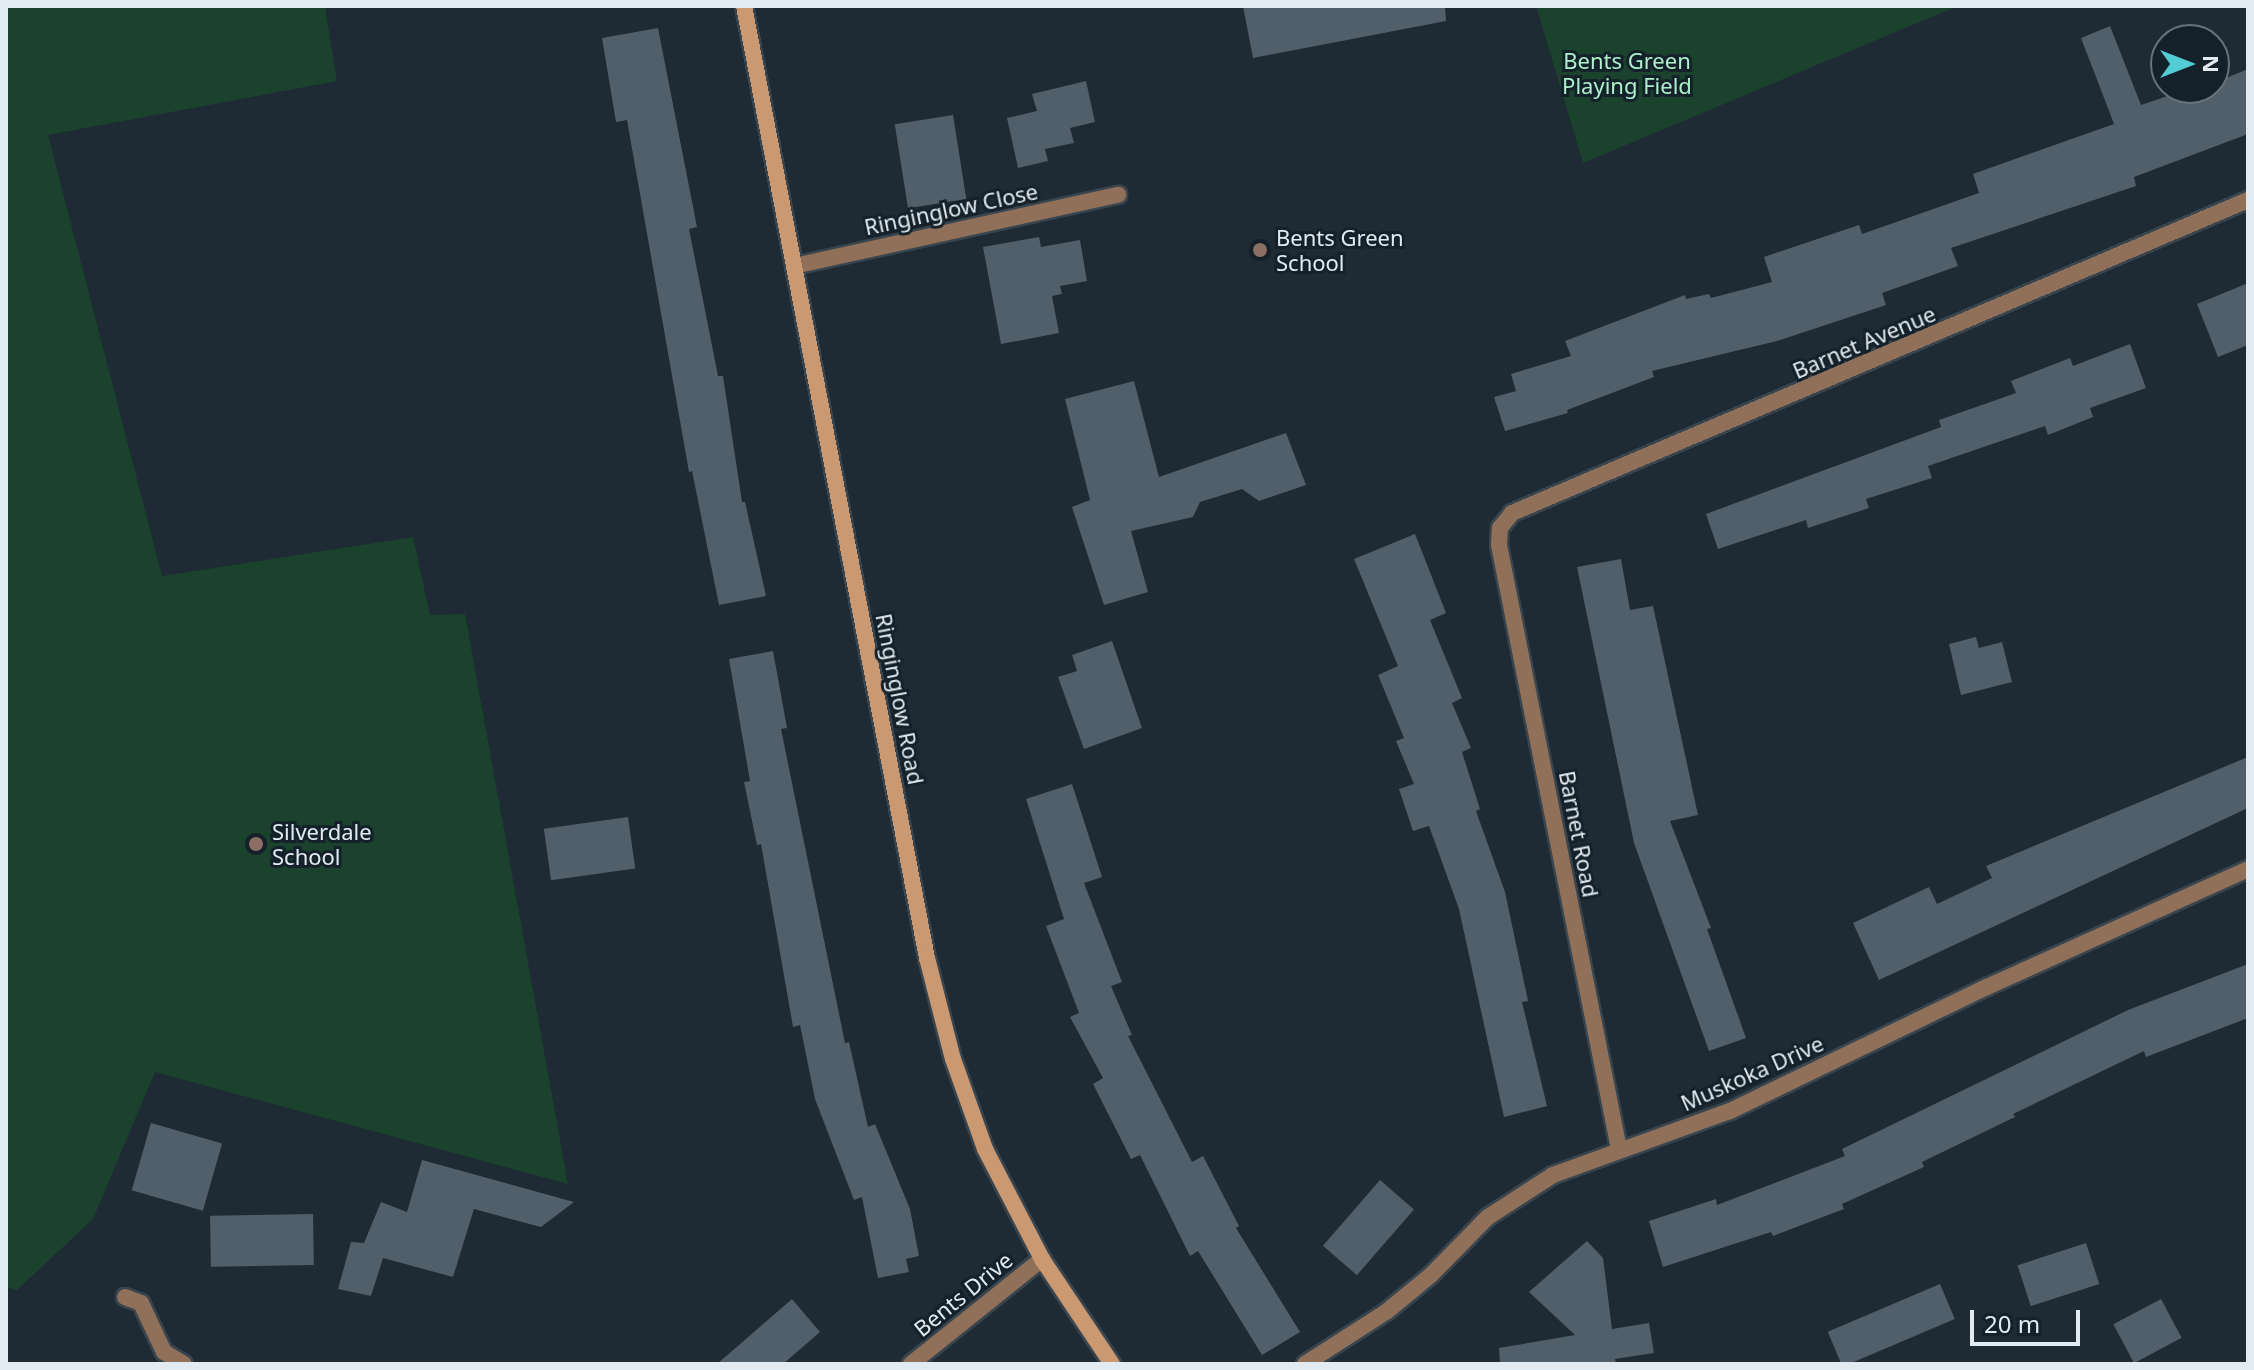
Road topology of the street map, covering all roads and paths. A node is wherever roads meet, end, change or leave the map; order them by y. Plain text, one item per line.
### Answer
1 (744, 6) edge
2 (1118, 195) dead end
3 (2248, 200) edge
4 (794, 266) junction
5 (1500, 528) joint
6 (2248, 869) edge
7 (1619, 1149) junction
8 (1042, 1259) junction
9 (125, 1297) dead end
10 (184, 1364) edge
11 (911, 1364) edge
12 (1112, 1364) edge
13 (1305, 1364) edge

1 - 4 street, Ringinglow Road
2 - 4 street, Ringinglow Close
3 - 5 street, Barnet Avenue
4 - 8 street, Ringinglow Road
5 - 7 street, Barnet Road
6 - 7 street, Muskoka Drive
7 - 13 street, Muskoka Drive
8 - 11 street, Bents Drive
8 - 12 street, Ringinglow Road
9 - 10 street

